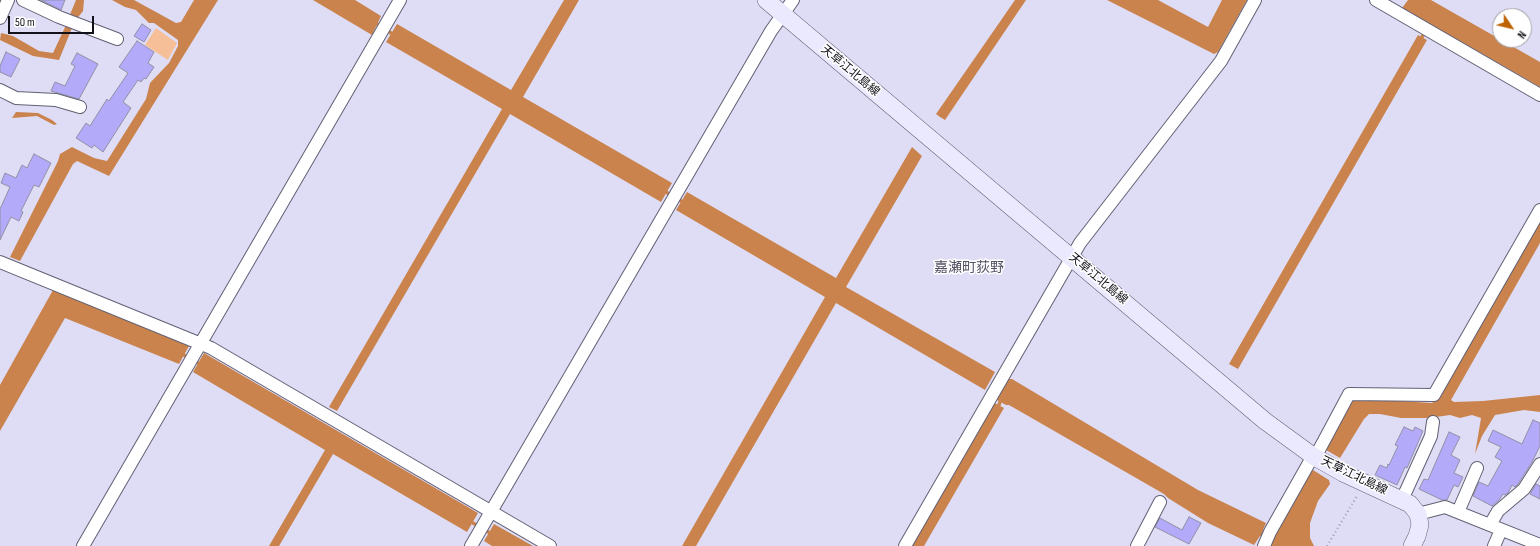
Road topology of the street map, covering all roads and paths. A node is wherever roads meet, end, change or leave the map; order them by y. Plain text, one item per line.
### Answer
1 (8, 0) edge
2 (23, 0) edge
3 (400, 0) edge
4 (766, 0) edge
5 (793, 0) edge
6 (1255, 0) edge
7 (1376, 0) edge
8 (1398, 4) edge
9 (782, 14) junction
10 (0, 18) edge
11 (117, 39) dead end
12 (0, 90) edge
13 (1540, 95) edge
14 (80, 107) dead end
15 (1540, 210) edge
16 (1072, 257) junction
17 (0, 262) edge
18 (201, 343) junction
19 (1433, 422) dead end
20 (1313, 456) junction
21 (1540, 464) edge
22 (1477, 468) dead end
23 (1364, 483) junction
24 (1401, 499) junction
25 (1160, 502) dead end
26 (491, 511) junction
27 (1458, 512) junction
28 (1418, 514) junction
29 (1495, 528) junction
30 (1540, 545) edge
31 (83, 546) edge
32 (471, 546) edge
33 (550, 546) edge
34 (905, 546) edge
35 (1137, 546) edge
36 (1264, 546) edge
37 (1327, 546) edge
38 (1412, 546) edge
39 (1494, 546) edge

1 - 10 street
2 - 11 street
3 - 18 street
4 - 9 street, 天草江北島線
5 - 9 street
6 - 16 street
7 - 8 street
8 - 13 street
9 - 16 street, 天草江北島線
9 - 26 street
12 - 14 street
15 - 20 street
16 - 20 street, 天草江北島線
16 - 34 street
17 - 18 street
18 - 26 street
18 - 31 street
19 - 24 street
20 - 23 street, 天草江北島線
20 - 36 street
21 - 29 street
22 - 27 street
23 - 24 street, 天草江北島線
23 - 37 path
24 - 28 street, 天草江北島線
25 - 35 street
26 - 32 street
26 - 33 street
27 - 28 street
27 - 29 street
28 - 38 street
29 - 30 street
29 - 39 street

